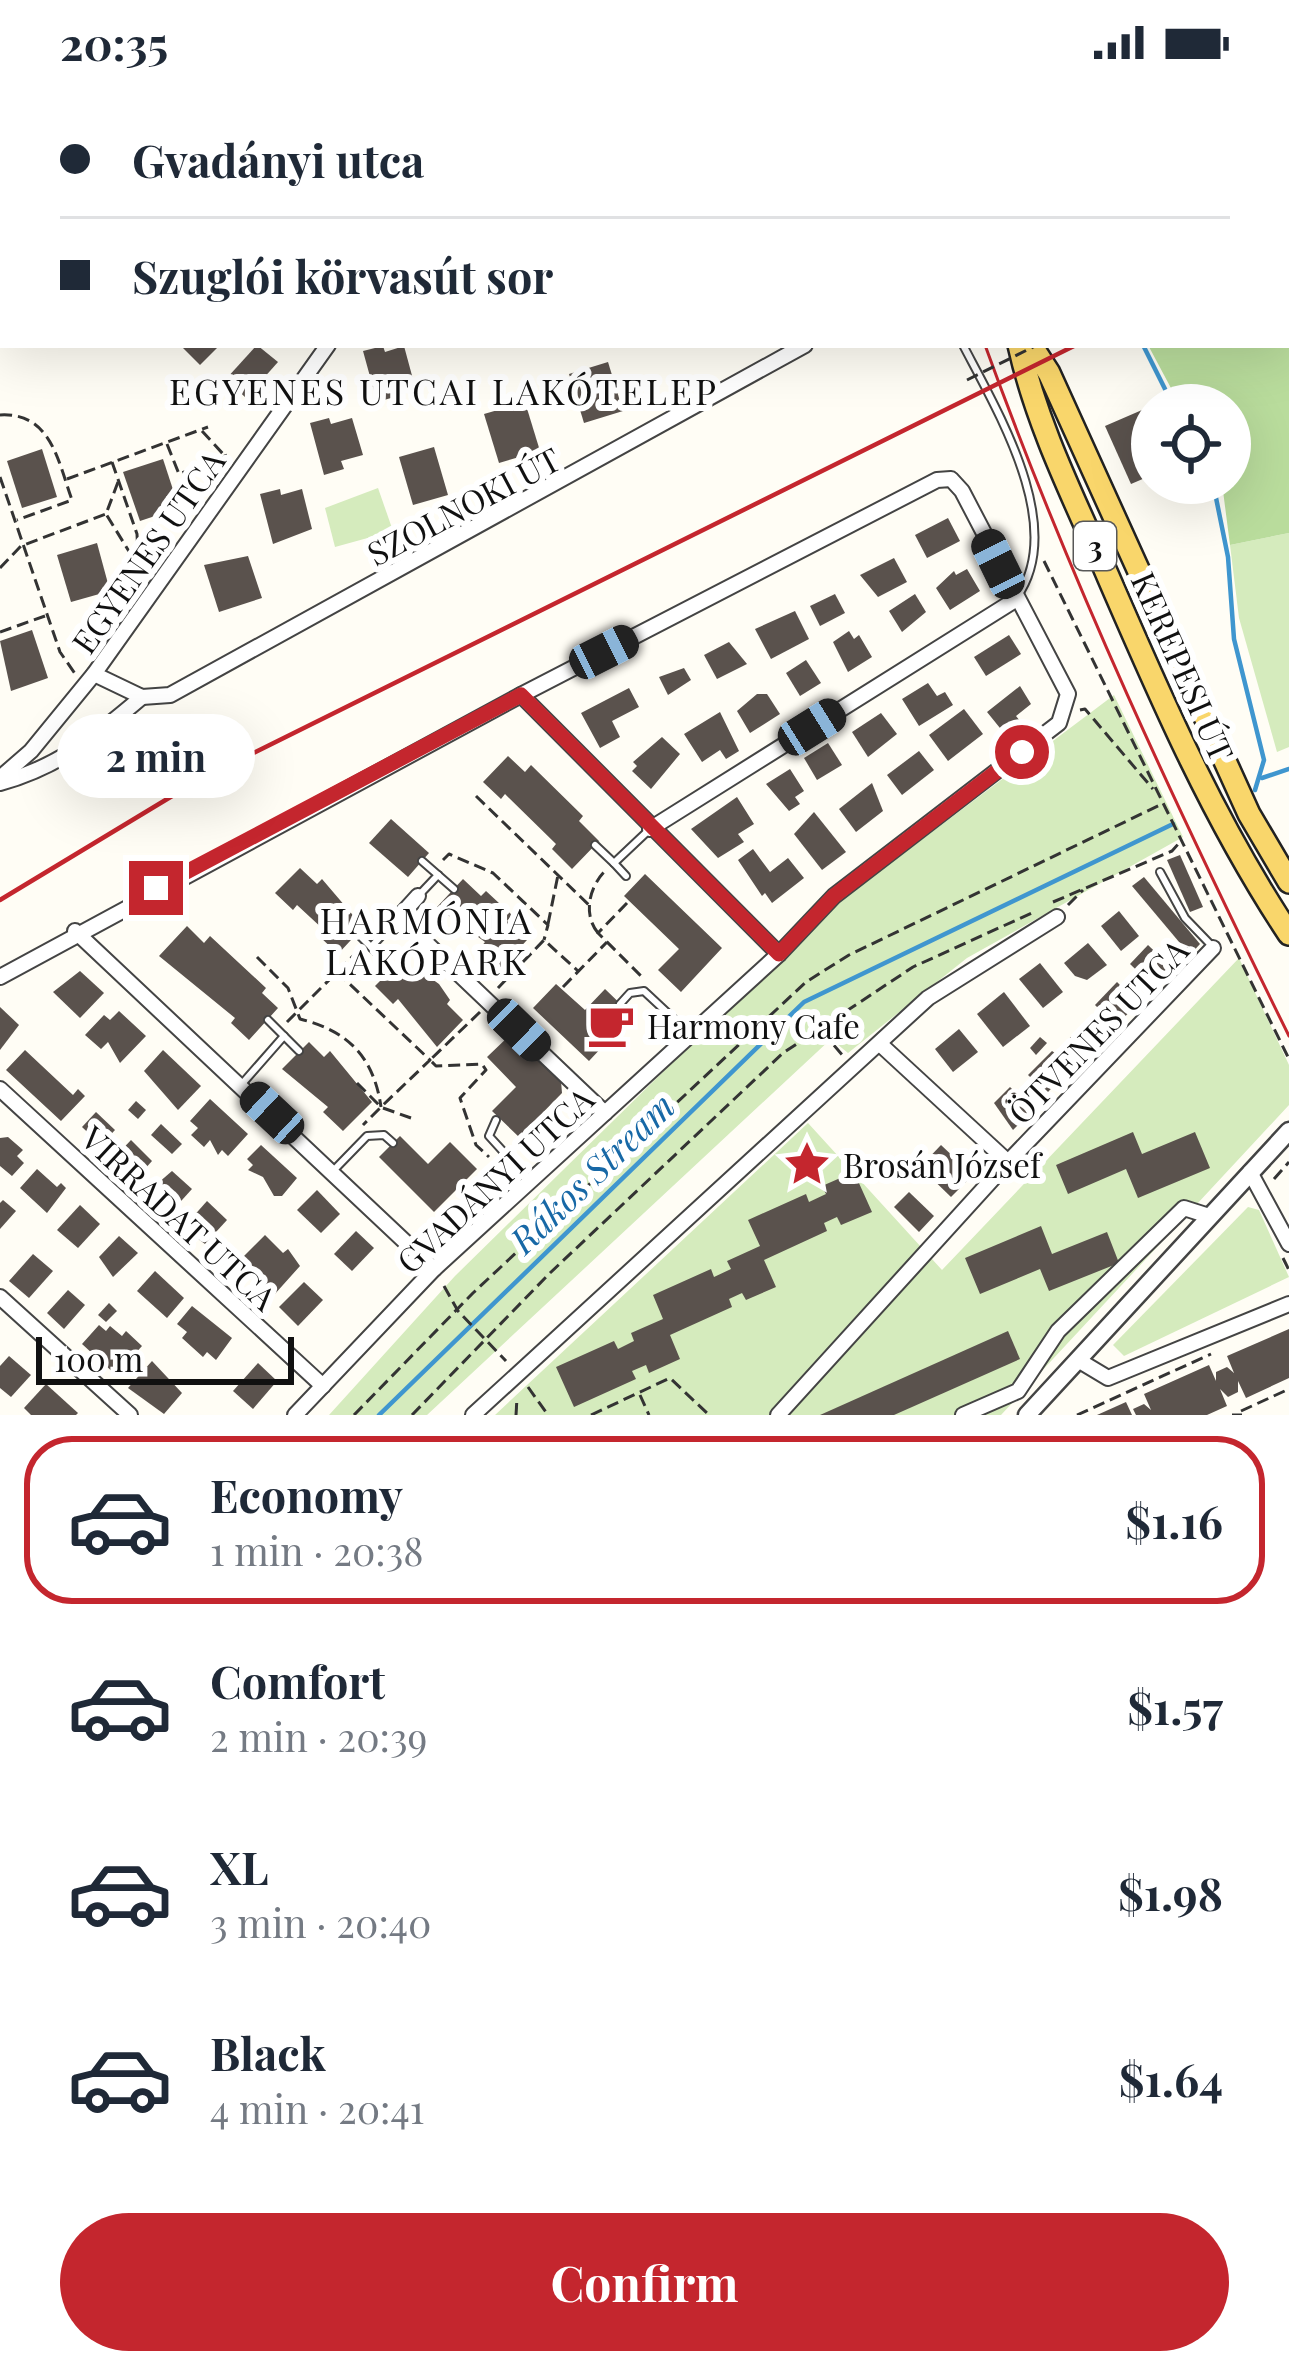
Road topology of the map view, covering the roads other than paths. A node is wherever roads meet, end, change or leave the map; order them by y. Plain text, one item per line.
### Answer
1 (326, 348) edge
2 (800, 348) edge
3 (964, 348) edge
4 (1019, 348) edge
5 (1035, 348) edge
6 (1016, 600) junction
7 (89, 680) junction
8 (521, 695) junction
9 (142, 697) junction
10 (0, 781) edge
11 (650, 829) junction
12 (595, 845) dead end
13 (422, 861) dead end
14 (614, 862) junction
15 (1160, 872) dead end
16 (436, 873) junction
17 (626, 876) dead end
18 (1289, 882) edge
19 (454, 889) dead end
20 (418, 896) joint
21 (1273, 910) junction
22 (399, 917) junction
23 (1057, 917) road end
24 (75, 931) junction
25 (357, 933) dead end
26 (1289, 934) edge
27 (1289, 944) edge
28 (369, 945) junction
29 (1213, 948) joint
30 (779, 954) junction
31 (386, 962) dead end
32 (0, 977) edge
33 (620, 1004) dead end
34 (268, 1020) dead end
35 (282, 1034) junction
36 (691, 1035) junction
37 (880, 1044) junction
38 (299, 1051) dead end
39 (241, 1084) junction
40 (0, 1089) edge
41 (605, 1113) junction
42 (496, 1120) dead end
43 (1289, 1131) edge
44 (392, 1143) dead end
45 (1008, 1162) junction
46 (333, 1171) junction
47 (1250, 1172) junction
48 (531, 1183) junction
49 (1209, 1216) junction
50 (1289, 1244) edge
51 (434, 1269) junction
52 (0, 1297) edge
53 (1289, 1304) edge
54 (1078, 1360) junction
55 (323, 1386) junction
56 (130, 1415) edge
57 (295, 1415) edge
58 (472, 1415) edge
59 (778, 1415) edge
60 (963, 1415) edge
61 (1027, 1415) edge

1 - 7 street, EGYENES UTCA
2 - 9 street, SZOLNOKI ÚT
3 - 6 lane
4 - 21 main road, KEREPESI ÚT / 3
5 - 18 main road, KEREPESI ÚT / 3
6 - 8 street
6 - 11 street
6 - 30 street, GVADÁNYI UTCA
7 - 9 street
7 - 10 street, EGYENES UTCA
8 - 11 street
8 - 24 street
9 - 10 street, SZOLNOKI ÚT
11 - 14 lane
11 - 30 street
12 - 14 lane
13 - 16 lane
14 - 17 lane
15 - 29 lane
16 - 19 lane
16 - 20 lane
20 - 22 street
21 - 26 main road, KEREPESI ÚT / 3
21 - 27 main road
22 - 28 lane
22 - 41 street
23 - 37 street
24 - 32 street
24 - 39 street
25 - 28 lane
28 - 31 lane
29 - 45 street, ÖTVENES UTCA
30 - 36 street, GVADÁNYI UTCA
33 - 36 lane
34 - 35 lane
35 - 38 lane
35 - 39 lane
36 - 41 street, GVADÁNYI UTCA
37 - 45 street
37 - 58 street
39 - 46 street
40 - 55 street, VIRRADAT UTCA
41 - 48 street, GVADÁNYI UTCA
42 - 48 lane
43 - 47 street
44 - 46 lane
45 - 59 street, ÖTVENES UTCA
46 - 51 street
47 - 49 street
47 - 50 street
48 - 51 street, GVADÁNYI UTCA
49 - 54 street
49 - 60 street
51 - 55 street, GVADÁNYI UTCA
52 - 56 street
53 - 54 street
54 - 61 street
55 - 57 street, GVADÁNYI UTCA

